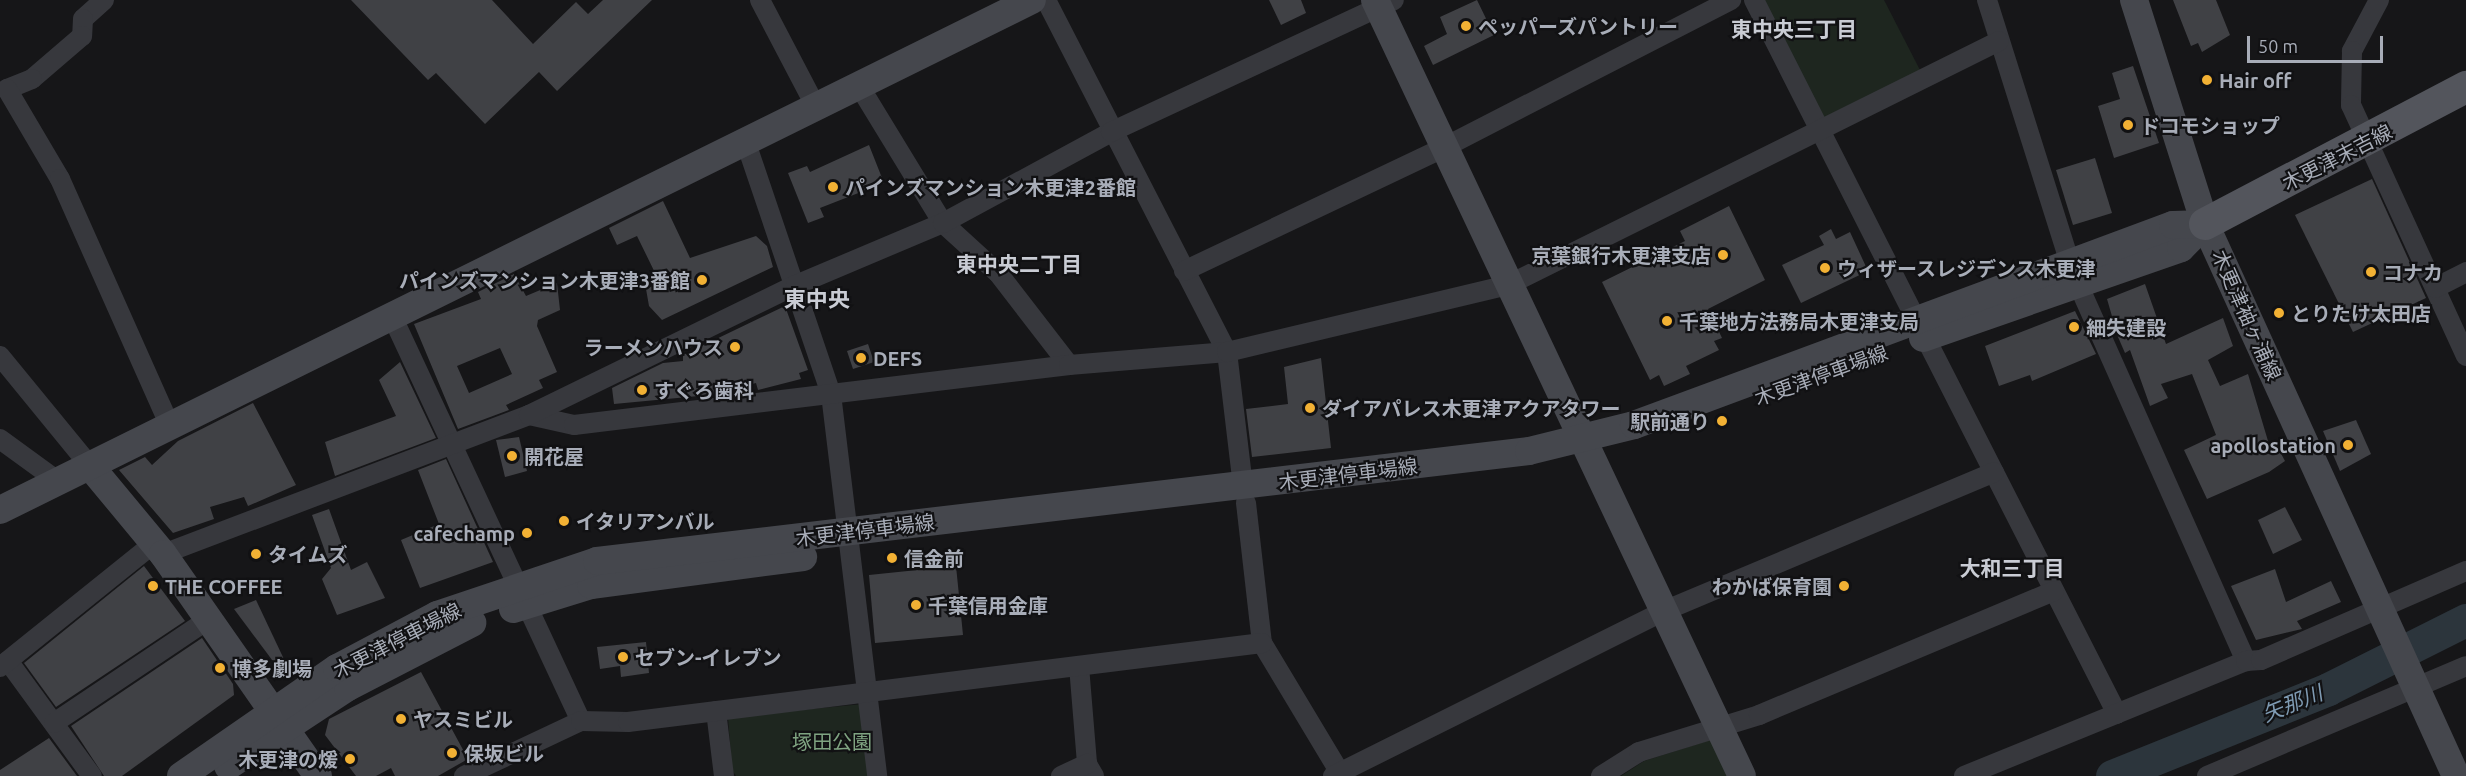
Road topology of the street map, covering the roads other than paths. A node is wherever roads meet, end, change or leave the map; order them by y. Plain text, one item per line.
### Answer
1 (104, 0) edge
2 (760, 0) edge
3 (1032, 0) edge
4 (1046, 0) edge
5 (1731, 0) edge
6 (1754, 0) edge
7 (1987, 0) edge
8 (2134, 0) edge
9 (2379, 0) edge
10 (1383, 2) edge
11 (1999, 41) junction
12 (858, 84) junction
13 (2466, 87) edge
14 (815, 105) junction
15 (1821, 130) junction
16 (1111, 132) junction
17 (745, 140) junction
18 (2367, 143) junction
19 (1443, 148) junction
20 (943, 223) junction
21 (2205, 224) junction
22 (1184, 271) junction
23 (2466, 272) edge
24 (2074, 274) junction
25 (796, 285) junction
26 (1508, 285) junction
27 (2435, 288) junction
28 (392, 316) junction
29 (1921, 328) junction
30 (1227, 352) junction
31 (0, 356) edge
32 (2466, 356) edge
33 (1069, 365) junction
34 (831, 394) junction
35 (530, 415) junction
36 (171, 426) junction
37 (0, 439) edge
38 (456, 445) junction
39 (1586, 446) junction
40 (90, 466) junction
41 (1994, 472) junction
42 (59, 482) junction
43 (1245, 495) junction
44 (0, 510) edge
45 (852, 541) junction
46 (159, 549) junction
47 (2466, 571) edge
48 (2054, 591) junction
49 (524, 594) junction
50 (1664, 611) junction
51 (2383, 615) junction
52 (209, 619) junction
53 (1262, 643) junction
54 (2246, 661) junction
55 (4, 664) edge
56 (1080, 666) junction
57 (2466, 666) edge
58 (2413, 685) junction
59 (869, 692) junction
60 (716, 711) junction
61 (2117, 714) junction
62 (279, 720) junction
63 (581, 722) junction
64 (54, 723) junction
65 (1719, 726) junction
66 (486, 770) edge
67 (1090, 770) edge
68 (1338, 774) edge
69 (92, 776) edge
70 (181, 776) edge
71 (214, 776) edge
72 (318, 776) edge
73 (464, 776) edge
74 (724, 776) edge
75 (877, 776) edge
76 (1061, 776) edge
77 (1601, 776) edge
78 (1742, 776) edge
79 (1964, 776) edge
80 (2207, 776) edge
81 (2456, 776) edge

1 - 36 street
2 - 14 street
3 - 12 main road
4 - 16 street
5 - 19 street
6 - 15 street
7 - 11 street
8 - 21 main road, 木更津袖ヶ浦線
9 - 18 street
10 - 16 street
10 - 19 main road
11 - 15 street
11 - 24 street
12 - 14 main road
12 - 20 street
13 - 18 main road, 木更津末吉線
14 - 17 main road
15 - 26 street
15 - 29 street
16 - 20 street
16 - 22 street
17 - 25 street
17 - 28 main road
18 - 21 main road, 木更津末吉線
18 - 27 street
19 - 22 street
19 - 26 main road
20 - 25 street
20 - 33 street
21 - 24 main road, 木更津停車場線
21 - 51 main road, 木更津袖ヶ浦線
22 - 30 street
23 - 27 street
24 - 29 main road, 木更津停車場線
24 - 54 street
25 - 34 street
25 - 35 street
26 - 30 street
26 - 39 main road
27 - 32 street
28 - 36 main road
28 - 38 street
29 - 39 main road, 木更津停車場線
29 - 41 street
30 - 33 street
30 - 43 street
31 - 40 street
33 - 34 street
34 - 35 street
34 - 45 street
35 - 38 street
36 - 40 main road
37 - 42 street
38 - 46 street
38 - 49 street
39 - 43 main road, 木更津停車場線
39 - 50 main road
40 - 42 main road
40 - 46 main road
41 - 48 street
41 - 50 street
42 - 44 main road
43 - 45 main road, 木更津停車場線
43 - 53 street
45 - 49 main road, 木更津停車場線
45 - 59 street
46 - 52 main road
46 - 55 street
47 - 51 street
48 - 61 street
48 - 65 street
49 - 62 main road, 木更津停車場線
49 - 63 street
50 - 65 main road
50 - 68 street
51 - 54 street
51 - 58 main road, 木更津袖ヶ浦線
52 - 62 main road
52 - 64 street
53 - 56 street
53 - 68 street
54 - 61 street
55 - 64 street
56 - 59 street
56 - 67 street
57 - 58 street
58 - 80 street
58 - 81 main road
59 - 60 street
59 - 75 street
60 - 63 street
60 - 74 street
61 - 79 street
62 - 70 main road, 木更津停車場線
62 - 71 main road, 木更津停車場線
62 - 72 main road
63 - 66 street
64 - 69 street
65 - 77 street
65 - 78 main road
66 - 73 street
67 - 76 street

